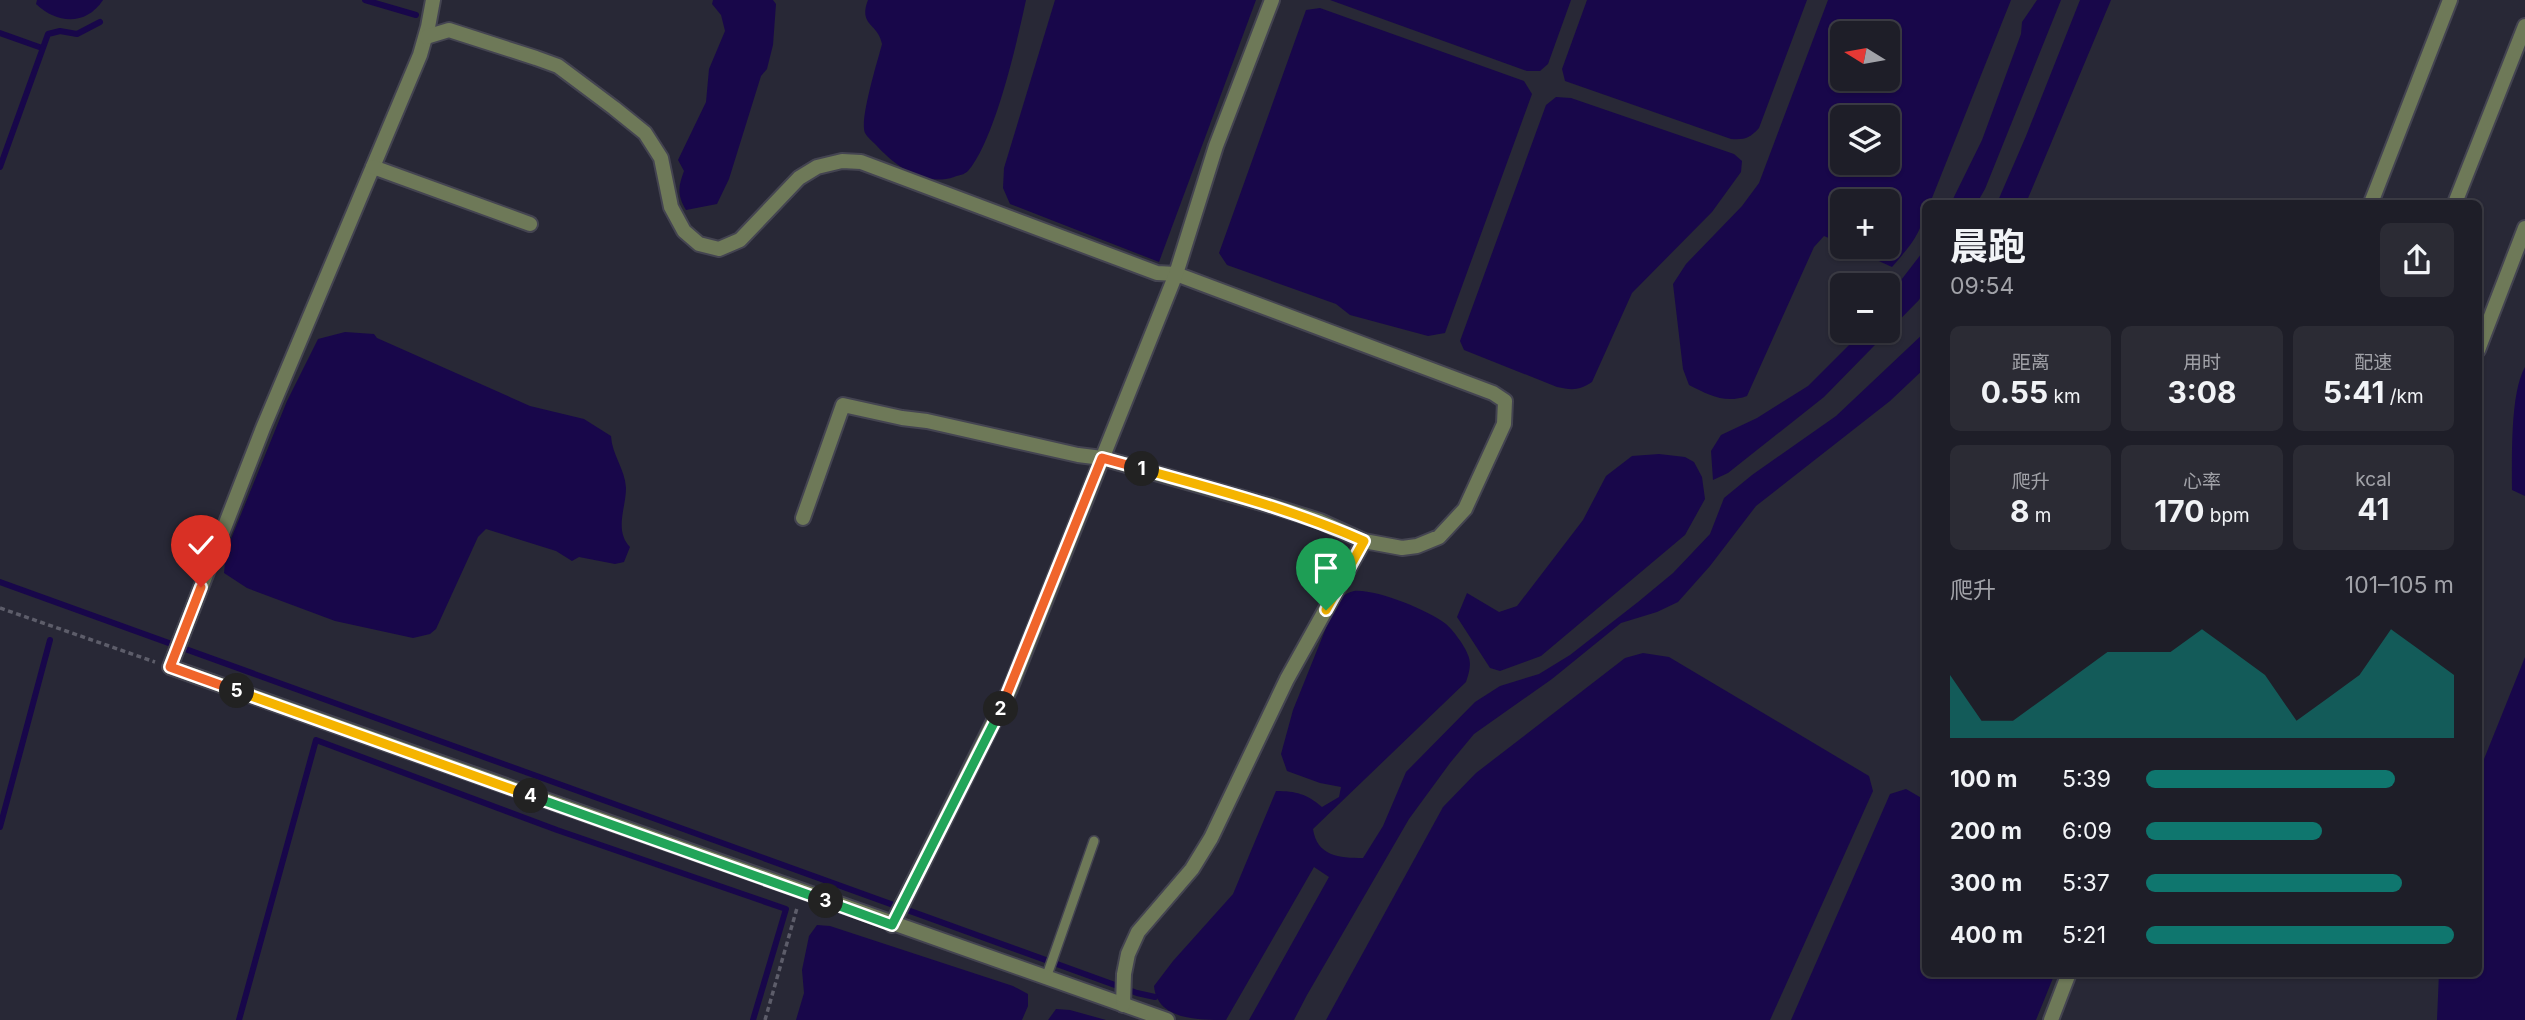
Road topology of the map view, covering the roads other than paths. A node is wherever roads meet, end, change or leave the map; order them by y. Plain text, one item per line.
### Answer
1 (433, 0) edge
2 (1272, 0) edge
3 (2451, 0) edge
4 (2525, 26) edge
5 (426, 37) junction
6 (373, 167) junction
7 (2372, 200) edge
8 (2456, 200) edge
9 (530, 224) dead end
10 (2525, 228) edge
11 (1176, 274) junction
12 (2482, 340) edge
13 (1102, 458) junction
14 (803, 518) dead end
15 (1364, 541) junction
16 (1094, 841) dead end
17 (892, 925) junction
18 (2067, 977) edge
19 (1046, 978) junction
20 (1123, 1004) junction
21 (1167, 1020) edge
22 (2051, 1020) edge

1 - 5 street
2 - 11 street
3 - 7 street
4 - 8 street
5 - 6 street
5 - 11 street
6 - 9 street
6 - 17 street
10 - 12 street
11 - 13 street
11 - 15 street
13 - 14 street
13 - 15 street
13 - 17 street
15 - 20 street
16 - 19 lane
17 - 19 street
18 - 22 street
19 - 20 street
20 - 21 street

